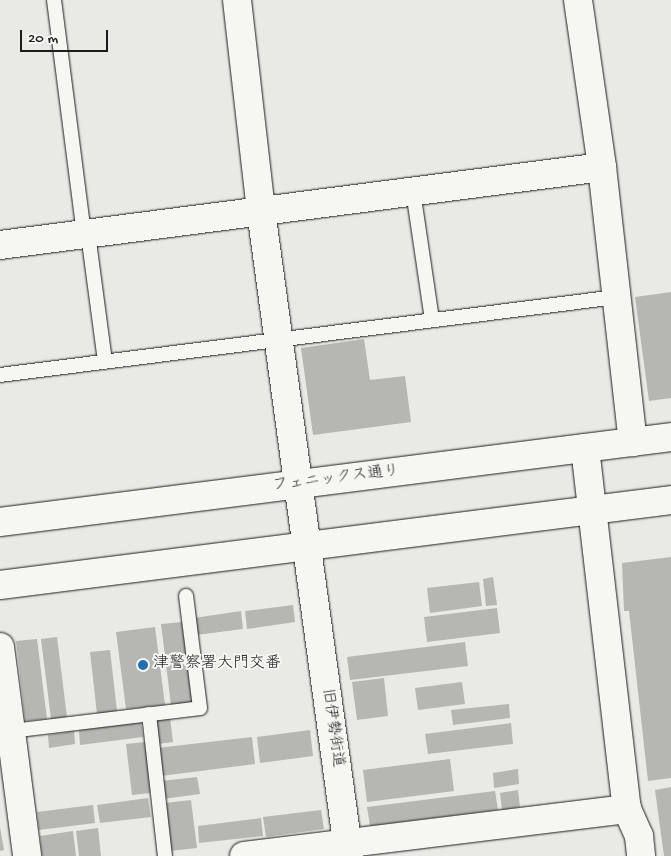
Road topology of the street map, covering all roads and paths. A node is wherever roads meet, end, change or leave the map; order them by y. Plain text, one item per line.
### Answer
1 (54, 0) edge
2 (237, 0) edge
3 (578, 0) edge
4 (602, 167) junction
5 (413, 191) junction
6 (261, 211) junction
7 (86, 234) junction
8 (0, 245) edge
9 (617, 297) junction
10 (432, 320) junction
11 (278, 340) junction
12 (105, 362) junction
13 (0, 375) edge
14 (671, 438) edge
15 (633, 442) junction
16 (585, 448) junction
17 (298, 485) junction
18 (671, 500) edge
19 (593, 510) junction
20 (0, 522) edge
21 (307, 546) junction
22 (0, 585) edge
23 (186, 596) dead end
24 (0, 647) edge
25 (149, 714) junction
26 (7, 729) edge
27 (627, 809) junction
28 (348, 850) edge
29 (27, 856) edge
30 (165, 856) edge
31 (244, 856) edge
32 (641, 856) edge

1 - 7 lane
2 - 6 street, 旧伊勢街道
3 - 4 street
4 - 5 street
4 - 9 street
5 - 6 street
5 - 10 lane
6 - 7 street
6 - 11 street, 旧伊勢街道
7 - 8 street
7 - 12 lane
9 - 10 lane
9 - 15 street
10 - 11 lane
11 - 12 lane
11 - 17 street, 旧伊勢街道
12 - 13 lane
14 - 15 street, フェニックス通り
15 - 16 street, フェニックス通り
16 - 17 street, フェニックス通り
16 - 19 street
17 - 20 street, フェニックス通り
17 - 21 street, 旧伊勢街道
18 - 19 street
19 - 21 street
19 - 27 street
21 - 22 street
21 - 28 street, 旧伊勢街道
23 - 25 lane
24 - 26 street
25 - 26 lane
25 - 30 lane
26 - 29 street
27 - 28 street
27 - 32 street
28 - 31 street

